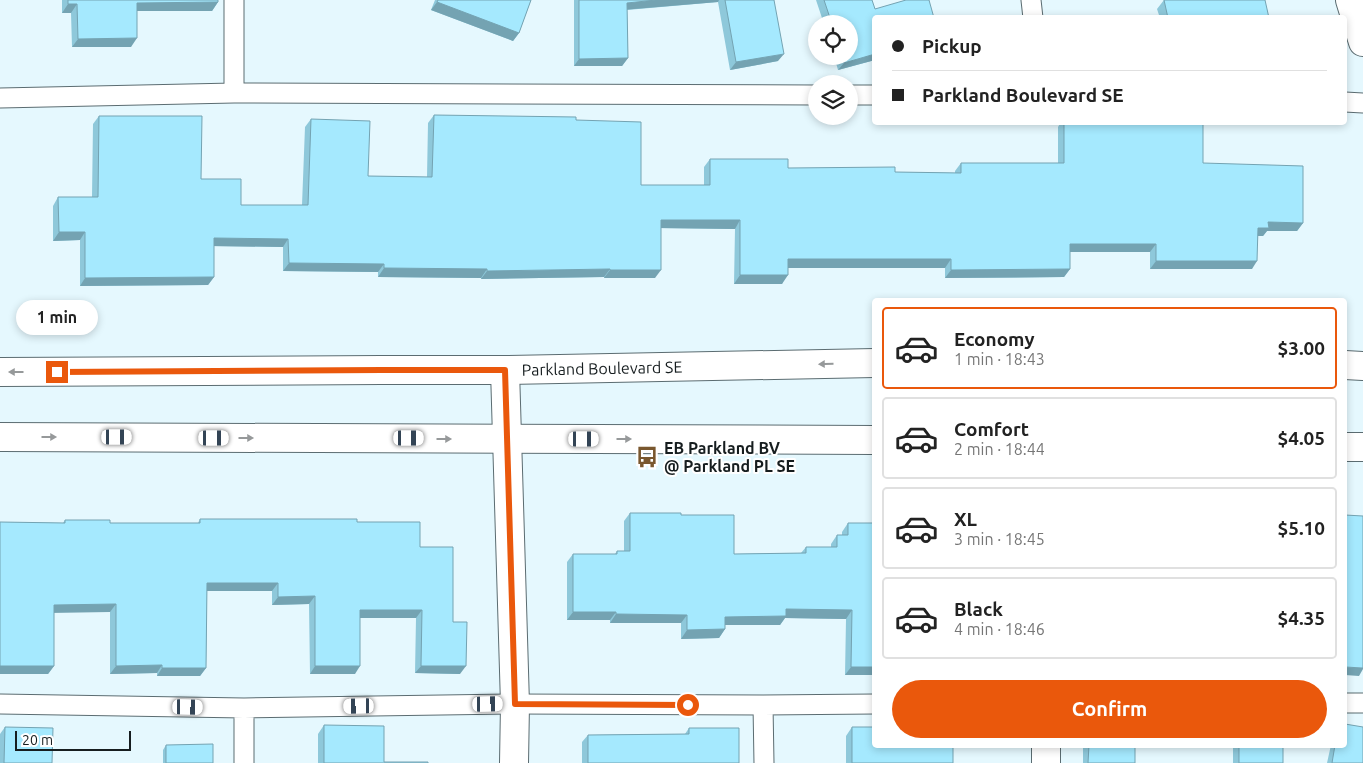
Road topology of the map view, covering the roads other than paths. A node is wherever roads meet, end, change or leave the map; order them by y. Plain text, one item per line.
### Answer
1 (234, 0) edge
2 (1031, 0) edge
3 (1350, 0) edge
4 (1033, 15) edge
5 (1363, 42) edge
6 (234, 93) junction
7 (808, 95) edge
8 (858, 95) edge
9 (872, 95) edge
10 (0, 98) edge
11 (1347, 102) edge
12 (1363, 103) edge
13 (872, 363) edge
14 (1347, 365) edge
15 (1363, 366) edge
16 (505, 370) junction
17 (0, 372) edge
18 (0, 437) edge
19 (506, 439) junction
20 (872, 440) edge
21 (1347, 447) edge
22 (1363, 447) edge
23 (1347, 703) edge
24 (0, 704) edge
25 (515, 704) junction
26 (872, 704) edge
27 (1363, 704) edge
28 (763, 705) junction
29 (244, 708) junction
30 (1046, 748) edge
31 (244, 763) edge
32 (514, 763) edge
33 (764, 763) edge
34 (1046, 763) edge

1 - 6 lane
2 - 4 lane
3 - 5 street
6 - 7 lane
6 - 10 lane
8 - 9 lane
11 - 12 lane
13 -> 16 street, Parkland Boulevard SE
14 - 15 street
16 -> 17 street, Parkland Boulevard SE
16 - 19 street
18 -> 19 street
19 -> 20 street
19 - 25 street
21 - 22 street
23 - 27 lane
24 - 29 lane
25 - 28 lane
25 - 29 lane
25 - 32 street
26 - 28 lane
28 - 33 lane
29 - 31 lane
30 - 34 street

